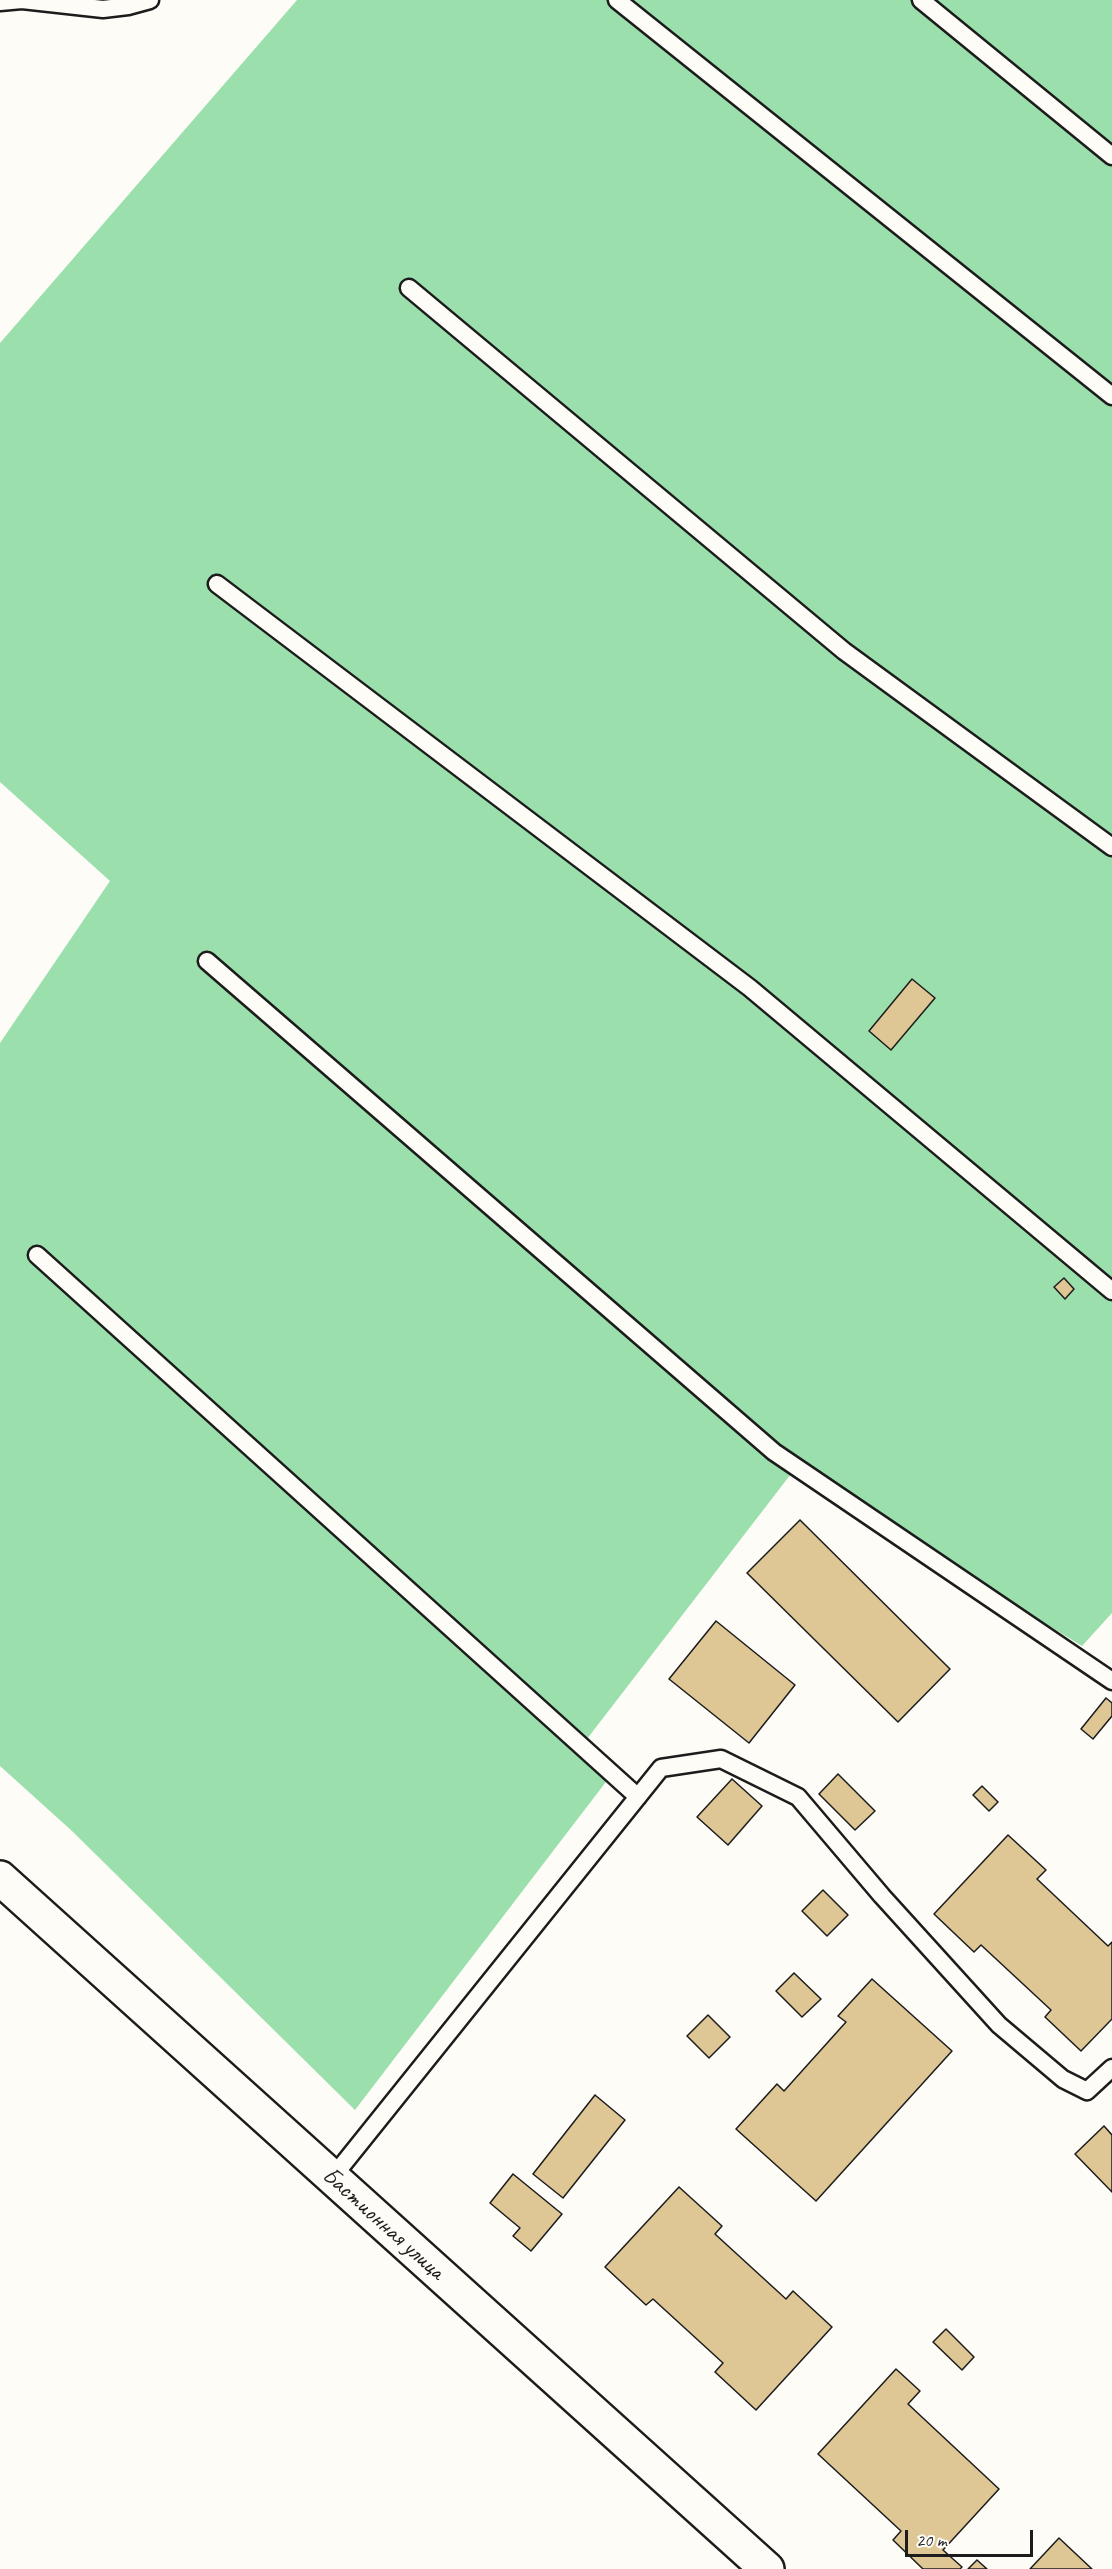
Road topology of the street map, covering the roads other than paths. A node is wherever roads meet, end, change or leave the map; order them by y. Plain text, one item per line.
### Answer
1 (150, 0) edge
2 (617, 0) edge
3 (921, 0) edge
4 (0, 2) edge
5 (1112, 156) edge
6 (409, 288) dead end
7 (1112, 396) edge
8 (217, 584) dead end
9 (1112, 847) edge
10 (207, 961) dead end
11 (37, 1255) dead end
12 (1112, 1291) edge
13 (1112, 1681) edge
14 (638, 1797) junction
15 (0, 1878) edge
16 (1112, 2068) edge
17 (332, 2178) junction
18 (767, 2569) edge

1 - 4 lane
2 - 7 lane
3 - 5 lane
6 - 9 lane
8 - 12 lane
10 - 13 lane
11 - 14 lane
14 - 16 lane
14 - 17 lane
15 - 17 street, Бастионная улица
17 - 18 street, Бастионная улица

